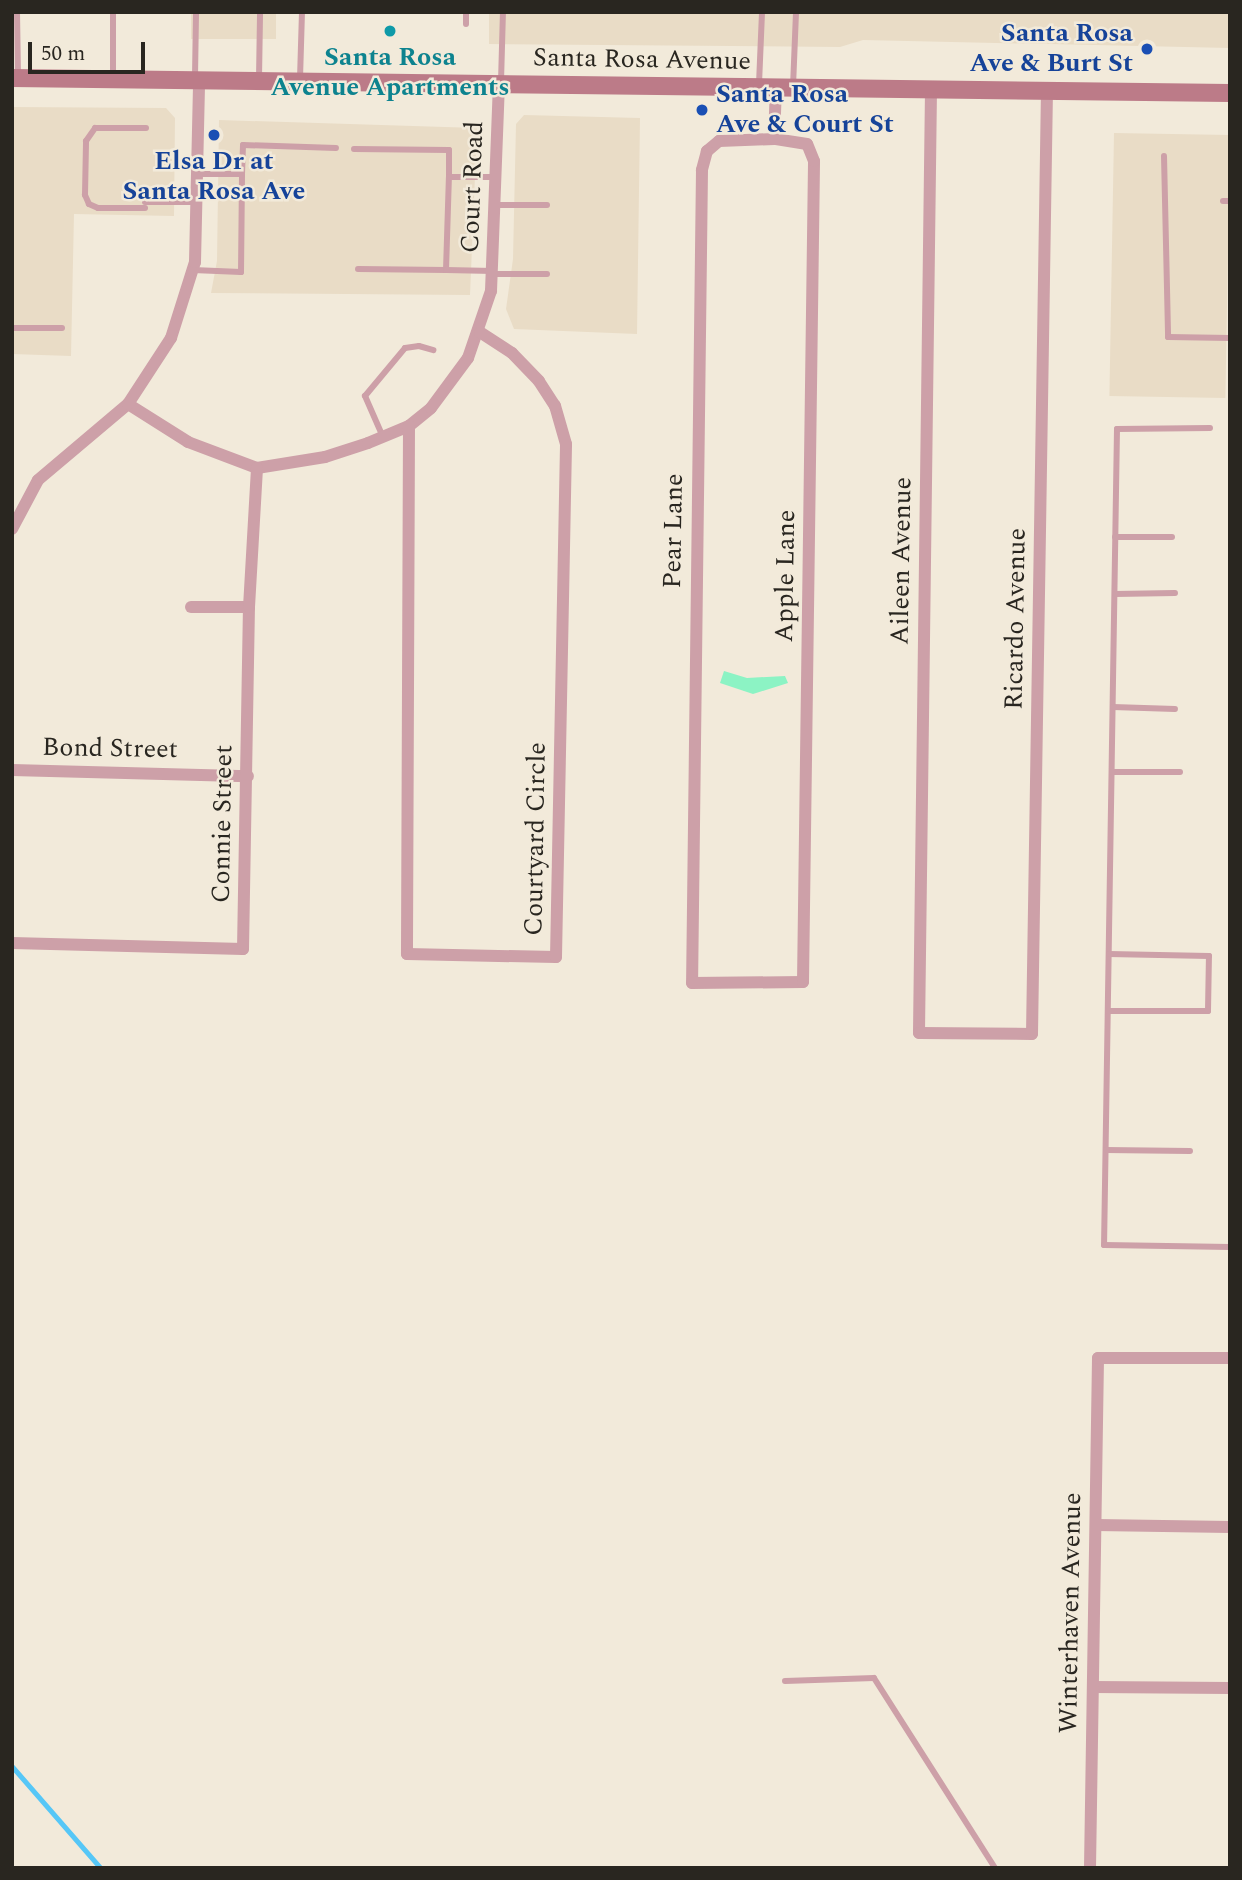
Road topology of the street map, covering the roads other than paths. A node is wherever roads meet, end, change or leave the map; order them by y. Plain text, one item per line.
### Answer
1 (17, 12) edge
2 (113, 12) edge
3 (196, 12) edge
4 (260, 12) edge
5 (302, 12) edge
6 (466, 12) edge
7 (503, 12) edge
8 (762, 12) edge
9 (796, 12) edge
10 (466, 24) dead end
11 (15, 78) edge
12 (113, 79) junction
13 (197, 80) junction
14 (259, 81) junction
15 (300, 81) junction
16 (500, 84) junction
17 (776, 88) junction
18 (931, 90) junction
19 (1047, 91) junction
20 (1230, 93) edge
21 (146, 128) dead end
22 (774, 139) junction
23 (336, 148) dead end
24 (354, 149) dead end
25 (1164, 156) dead end
26 (197, 174) junction
27 (242, 174) junction
28 (449, 177) junction
29 (496, 177) junction
30 (197, 202) junction
31 (495, 205) junction
32 (547, 205) dead end
33 (358, 269) dead end
34 (193, 270) junction
35 (446, 270) junction
36 (493, 273) junction
37 (547, 274) dead end
38 (12, 328) edge
39 (62, 328) dead end
40 (480, 332) junction
41 (1230, 338) edge
42 (433, 351) dead end
43 (128, 404) junction
44 (409, 426) junction
45 (1210, 428) dead end
46 (383, 437) junction
47 (257, 468) junction
48 (12, 529) edge
49 (1115, 537) junction
50 (1172, 537) dead end
51 (1175, 593) dead end
52 (1115, 594) junction
53 (191, 607) dead end
54 (249, 607) junction
55 (1113, 707) junction
56 (1175, 709) dead end
57 (12, 770) edge
58 (1112, 772) junction
59 (1180, 772) dead end
60 (248, 776) junction
61 (12, 943) edge
62 (1109, 954) junction
63 (692, 983) joint
64 (1108, 1011) junction
65 (919, 1033) joint
66 (1106, 1150) junction
67 (1190, 1151) dead end
68 (1230, 1247) edge
69 (1230, 1358) edge
70 (1096, 1525) junction
71 (1230, 1527) edge
72 (786, 1681) dead end
73 (1093, 1687) junction
74 (1230, 1688) edge
75 (995, 1868) edge
76 (1090, 1868) edge

1 - 11 lane
2 - 12 lane
3 - 13 lane
4 - 14 lane
5 - 15 lane
6 - 10 lane
7 - 16 lane
8 - 17 lane
9 - 17 lane
11 - 12 main road, Santa Rosa Avenue
12 - 13 main road, Santa Rosa Avenue
13 - 14 main road, Santa Rosa Avenue
13 - 26 street
14 - 15 main road, Santa Rosa Avenue
15 - 16 main road, Santa Rosa Avenue
16 - 17 main road, Santa Rosa Avenue
16 - 29 street, Court Road
17 - 18 main road, Santa Rosa Avenue
17 - 22 street
18 - 19 main road, Santa Rosa Avenue
18 - 65 street, Aileen Avenue
19 - 20 main road, Santa Rosa Avenue
19 - 65 street, Ricardo Avenue
21 - 30 lane
22 - 63 street, Pear Lane
22 - 63 street, Apple Lane
23 - 27 lane
24 - 28 lane
25 - 41 lane
26 - 27 lane
26 - 30 street
27 - 34 lane
28 - 29 lane
28 - 35 lane
29 - 31 street, Court Road
30 - 34 street
31 - 32 lane
31 - 36 street, Court Road
33 - 35 lane
34 - 43 street
35 - 36 lane
36 - 37 lane
36 - 40 street, Court Road
38 - 39 lane
40 - 44 street
40 - 44 street, Courtyard Circle
42 - 46 lane
43 - 47 street
43 - 48 street
44 - 46 street
45 - 49 lane
46 - 47 street
47 - 54 street, Connie Street
49 - 50 lane
49 - 52 lane
51 - 52 lane
52 - 55 lane
53 - 54 street
54 - 60 street, Connie Street
55 - 56 lane
55 - 58 lane
57 - 60 street, Bond Street
58 - 59 lane
58 - 62 lane
60 - 61 street, Connie Street
62 - 64 lane
62 - 64 lane
64 - 66 lane
66 - 67 lane
66 - 68 lane
69 - 70 street, Winterhaven Avenue
70 - 71 street
70 - 73 street, Winterhaven Avenue
72 - 75 lane
73 - 74 street
73 - 76 street, Winterhaven Avenue

